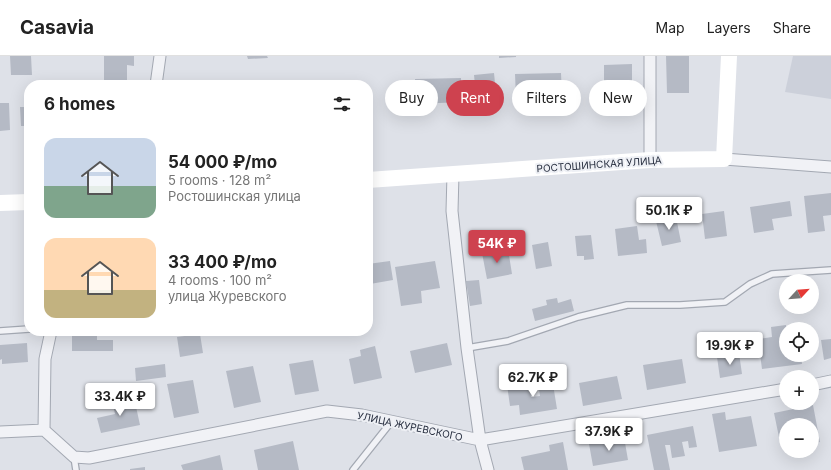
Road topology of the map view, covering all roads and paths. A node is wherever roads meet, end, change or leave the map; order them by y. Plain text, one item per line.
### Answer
1 (160, 56) edge
2 (650, 56) edge
3 (730, 56) edge
4 (157, 80) edge
5 (724, 159) junction
6 (650, 160) junction
7 (831, 166) edge
8 (453, 174) junction
9 (373, 180) edge
10 (24, 202) edge
11 (0, 203) edge
12 (831, 270) edge
13 (24, 329) edge
14 (0, 331) edge
15 (50, 336) edge
16 (467, 348) junction
17 (831, 382) edge
18 (819, 384) edge
19 (779, 390) edge
20 (392, 421) junction
21 (44, 430) junction
22 (0, 432) edge
23 (480, 440) junction
24 (74, 457) junction
25 (76, 470) edge
26 (353, 470) edge
27 (488, 470) edge

1 - 4 street
2 - 6 street
3 - 5 main road
5 - 6 main road, РОСТОШИНСКАЯ УЛИЦА
5 - 7 street, РОСТОШИНСКАЯ УЛИЦА
6 - 8 main road, РОСТОШИНСКАЯ УЛИЦА
8 - 9 main road, РОСТОШИНСКАЯ УЛИЦА
8 - 16 street
10 - 11 main road
12 - 16 lane
13 - 14 lane
15 - 21 street
16 - 23 street
17 - 18 street
19 - 23 street, УЛИЦА ЖУРЕВСКОГО
20 - 23 street, УЛИЦА ЖУРЕВСКОГО
20 - 24 street, УЛИЦА ЖУРЕВСКОГО
20 - 26 lane
21 - 22 street
21 - 24 street
23 - 27 street
24 - 25 lane

